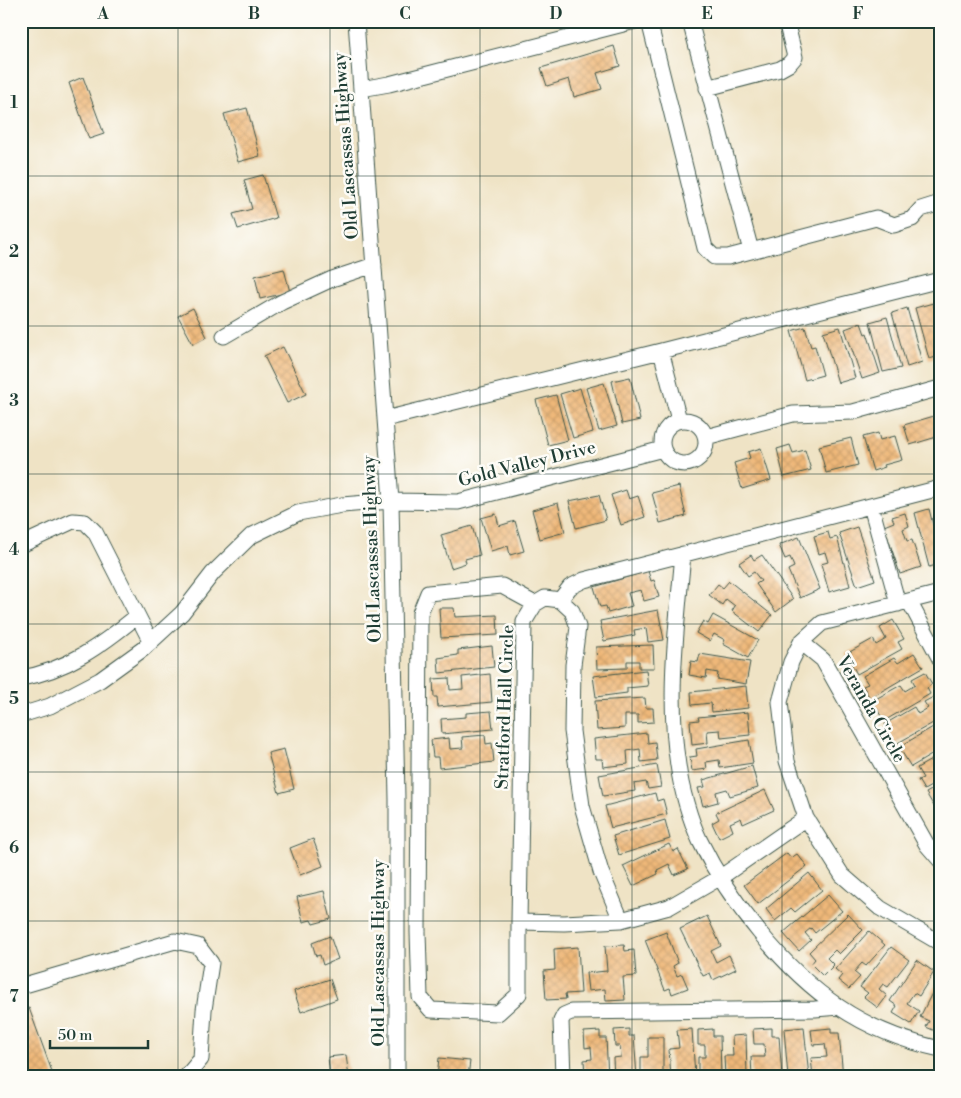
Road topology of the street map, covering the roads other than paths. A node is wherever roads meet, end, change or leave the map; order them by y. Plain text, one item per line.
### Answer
1 (356, 21) edge
2 (634, 21) edge
3 (649, 21) edge
4 (690, 21) edge
5 (786, 21) edge
6 (707, 88) junction
7 (361, 89) junction
8 (940, 203) edge
9 (751, 251) junction
10 (374, 265) junction
11 (940, 280) edge
12 (224, 336) dead end
13 (661, 351) junction
14 (940, 388) edge
15 (385, 419) junction
16 (679, 420) junction
17 (706, 437) junction
18 (663, 449) junction
19 (940, 488) edge
20 (391, 501) junction
21 (871, 506) junction
22 (21, 545) edge
23 (683, 554) junction
24 (940, 593) edge
25 (560, 600) junction
26 (903, 603) junction
27 (535, 604) junction
28 (137, 616) junction
29 (151, 642) junction
30 (801, 642) junction
31 (940, 659) edge
32 (21, 678) edge
33 (21, 715) edge
34 (806, 818) junction
35 (940, 860) edge
36 (721, 877) junction
37 (621, 920) junction
38 (519, 922) junction
39 (940, 943) edge
40 (21, 986) edge
41 (839, 1007) junction
42 (940, 1049) edge
43 (186, 1077) edge
44 (396, 1077) edge
45 (563, 1077) edge

1 - 7 street, Old Lascassas Highway
2 - 7 street
3 - 9 street
4 - 6 street
5 - 6 street
6 - 9 street
7 - 10 street, Old Lascassas Highway
8 - 9 street
10 - 12 street
10 - 15 street, Old Lascassas Highway
11 - 13 street
13 - 15 street
13 - 16 street
14 - 17 street
15 - 20 street, Old Lascassas Highway
16 - 17 street
16 - 18 street
17 - 18 street
18 - 20 street, Gold Valley Drive
19 - 21 street
20 - 29 street, Gold Valley Drive
20 - 44 street, Old Lascassas Highway
21 - 23 street
21 - 26 street
22 - 28 street
23 - 25 street
23 - 36 street
24 - 26 street
25 - 27 street
25 - 37 street
26 - 30 street
26 - 31 street
27 - 38 street, Stratford Hall Circle
27 - 38 street, Stratford Hall Circle
28 - 29 street
28 - 32 street
29 - 33 street, Gold Valley Drive
30 - 34 street
30 - 35 street, Veranda Circle
34 - 36 street
34 - 39 street
36 - 37 street
36 - 41 street
37 - 38 street
40 - 43 street
41 - 42 street
41 - 45 street

